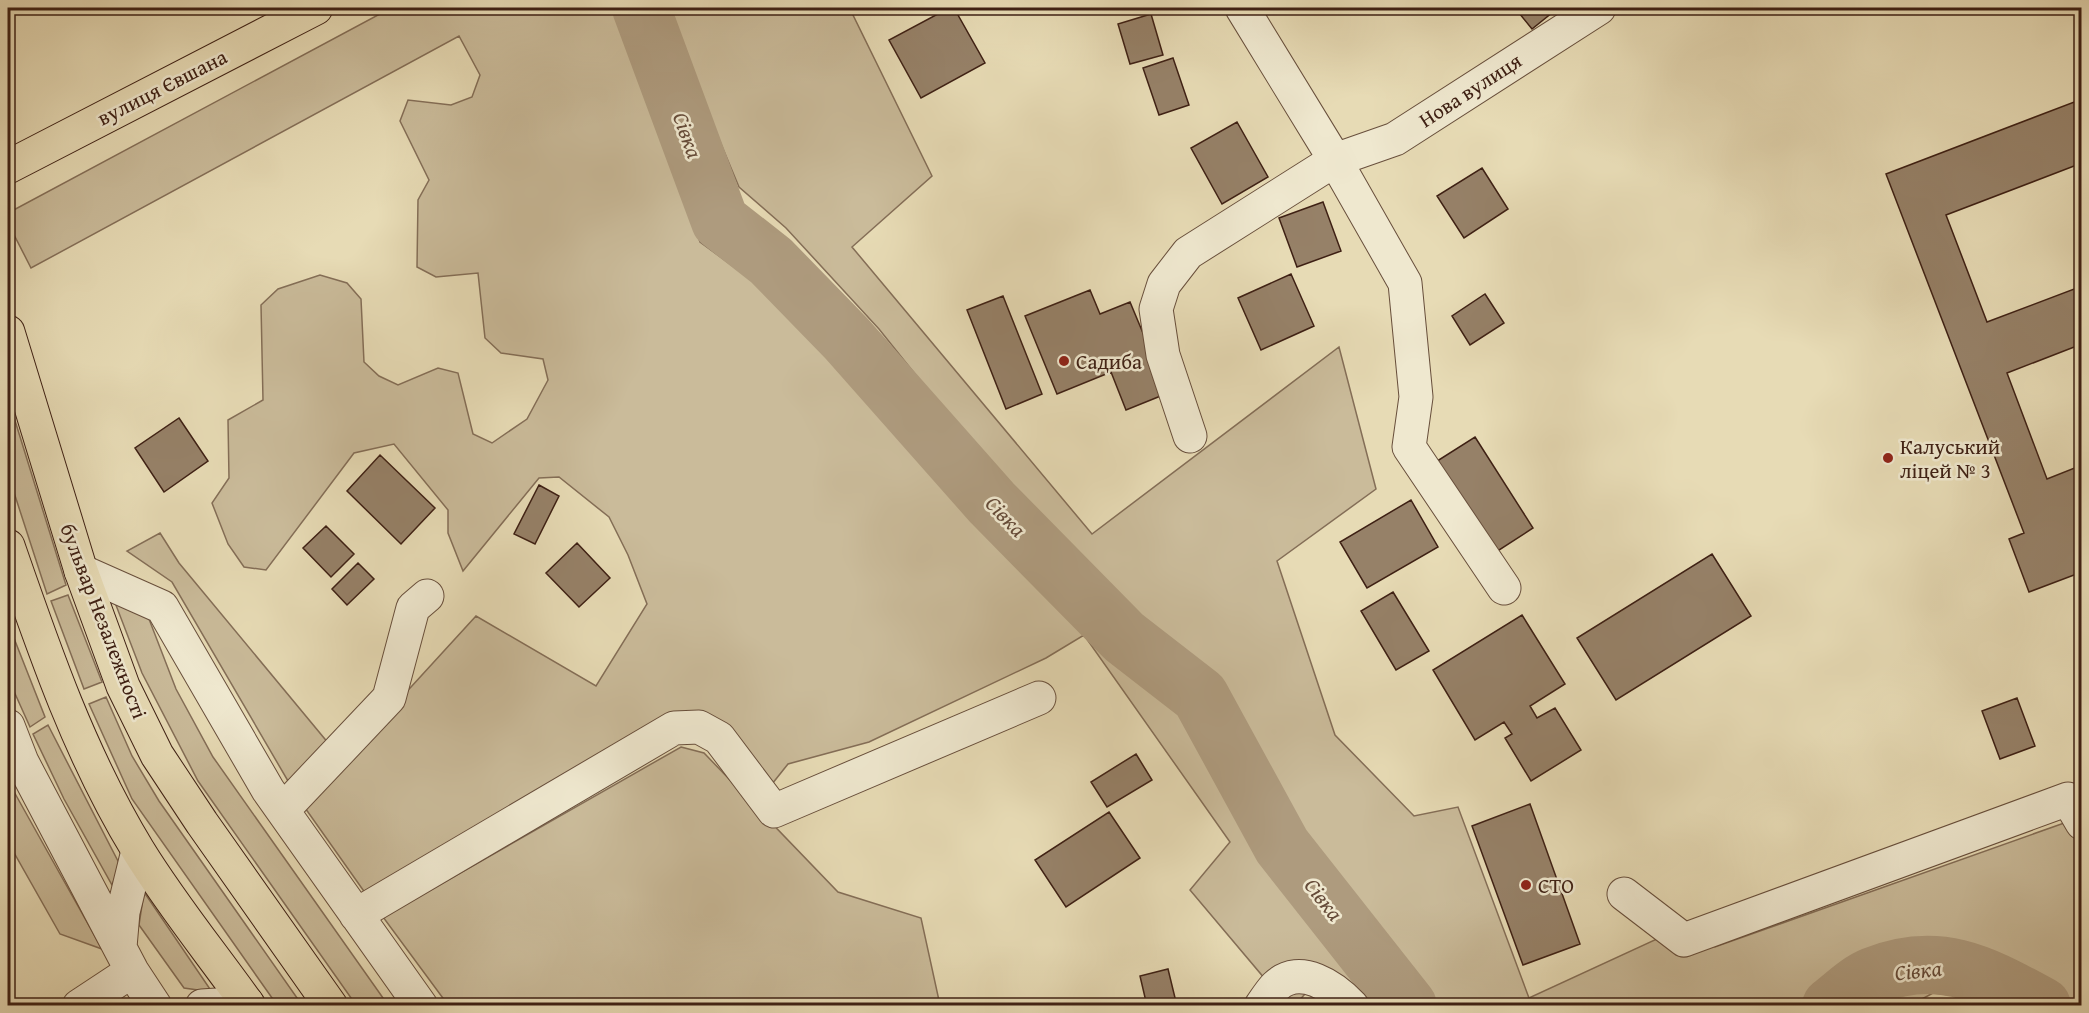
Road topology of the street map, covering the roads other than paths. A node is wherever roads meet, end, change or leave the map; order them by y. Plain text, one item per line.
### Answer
1 (316, 8) edge
2 (1242, 8) edge
3 (1599, 8) edge
4 (1335, 160) junction
5 (8, 167) edge
6 (8, 332) edge
7 (1190, 436) dead end
8 (8, 546) edge
9 (81, 571) junction
10 (1504, 588) dead end
11 (427, 596) dead end
12 (1039, 698) dead end
13 (8, 726) edge
14 (283, 810) junction
15 (2082, 823) edge
16 (138, 851) junction
17 (1624, 894) dead end
18 (356, 915) junction
19 (144, 985) edge
20 (248, 1004) edge
21 (79, 1005) edge
22 (202, 1005) edge
23 (331, 1005) edge
24 (421, 1005) edge
25 (1261, 1005) edge
26 (1352, 1005) edge

1 - 5 main road, вулиця Євшана
2 - 4 street
3 - 4 street, Нова вулиця
4 - 7 street, Нова вулиця
4 - 10 street
6 - 9 main road, бульвар Незалежності
8 - 16 main road
9 - 14 street
9 - 23 main road, бульвар Незалежності
11 - 14 street
12 - 18 street
13 - 19 street
14 - 18 street
15 - 17 street
16 - 19 street
16 - 20 main road
18 - 24 street
19 - 21 street
20 - 22 street
25 - 26 street

